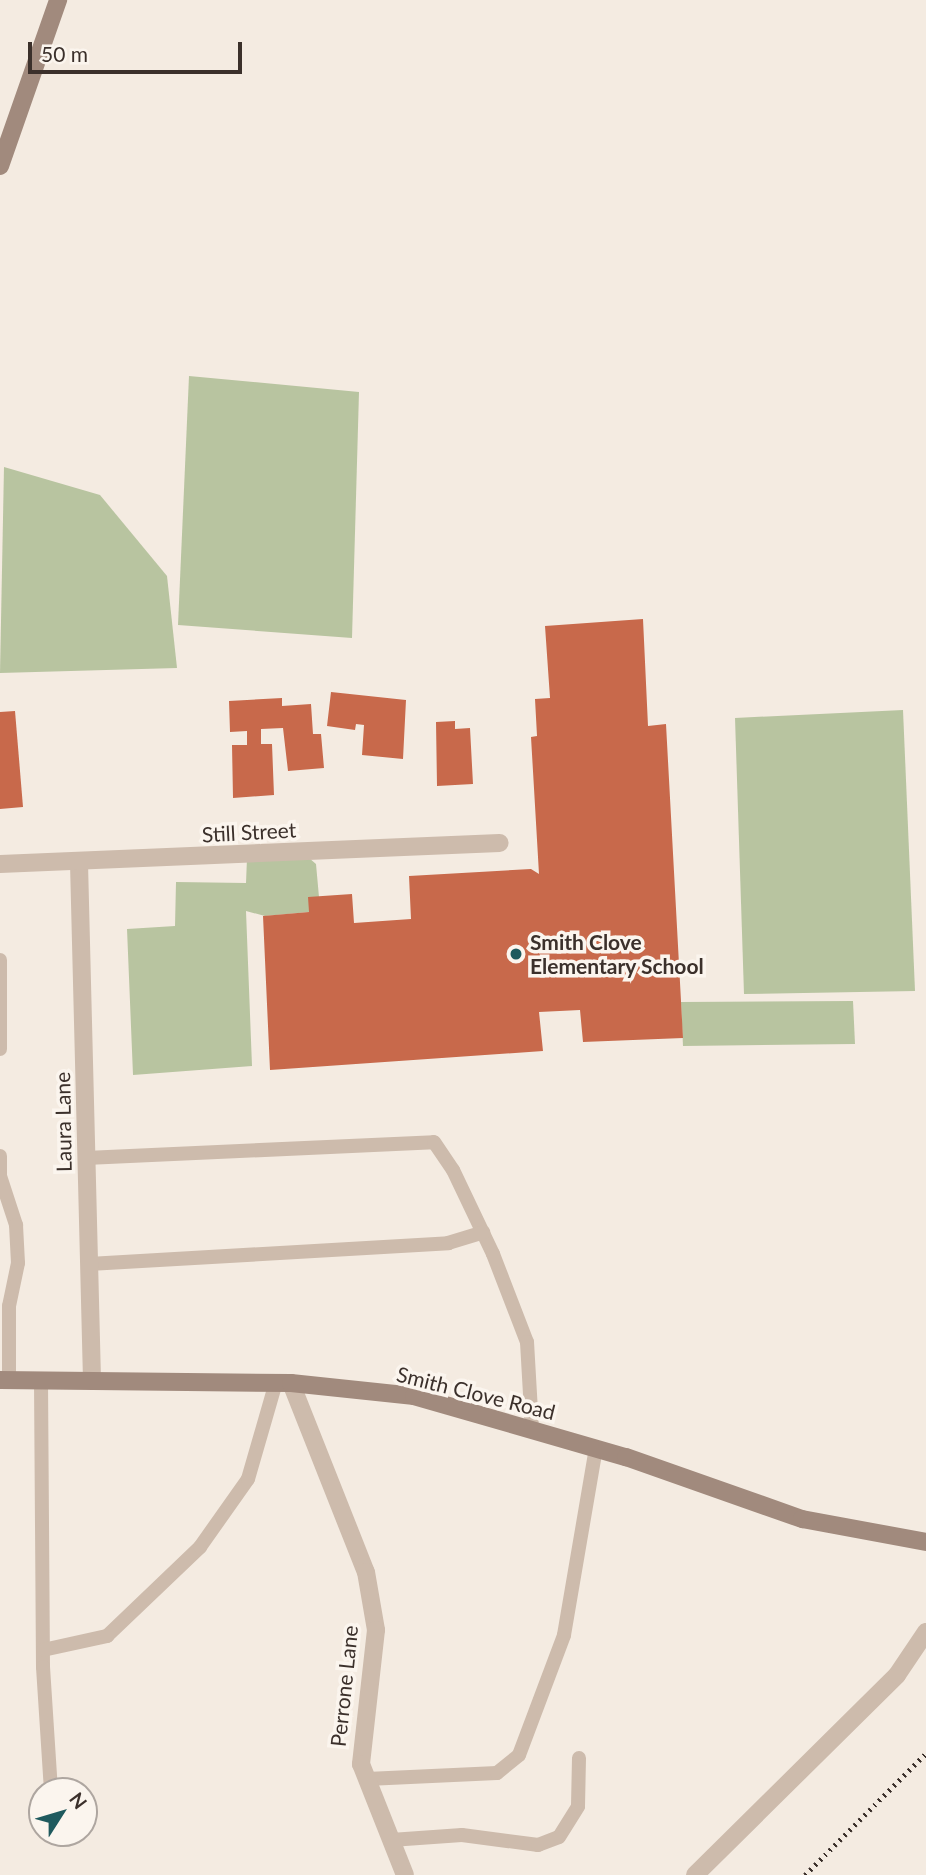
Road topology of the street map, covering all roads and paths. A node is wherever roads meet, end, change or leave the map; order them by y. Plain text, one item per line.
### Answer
1 (58, 0) edge
2 (0, 166) edge
3 (500, 843) dead end
4 (79, 863) junction
5 (0, 864) edge
6 (0, 960) edge
7 (0, 1049) edge
8 (0, 1156) edge
9 (86, 1158) junction
10 (483, 1232) junction
11 (89, 1264) junction
12 (4, 1381) edge
13 (41, 1381) junction
14 (92, 1381) junction
15 (284, 1382) junction
16 (532, 1429) junction
17 (596, 1448) junction
18 (926, 1542) edge
19 (926, 1632) edge
20 (43, 1650) junction
21 (579, 1758) dead end
22 (50, 1777) edge
23 (367, 1779) junction
24 (391, 1840) junction
25 (405, 1875) edge
26 (695, 1875) edge

1 - 2 street
3 - 4 street, Still Street
4 - 5 street, Still Street
4 - 9 street, Laura Lane
6 - 7 lane
8 - 12 lane
9 - 10 lane
9 - 11 street, Laura Lane
10 - 11 lane
10 - 16 lane
11 - 14 street, Laura Lane
12 - 13 street, Smith Clove Road
13 - 14 street, Smith Clove Road
13 - 20 lane
14 - 15 street, Smith Clove Road
15 - 16 street, Smith Clove Road
15 - 20 lane
15 - 23 street, Perrone Lane
16 - 17 street, Smith Clove Road
17 - 18 street, Smith Clove Road
17 - 23 lane
19 - 26 street
20 - 22 lane
21 - 24 lane
23 - 24 street, Perrone Lane
24 - 25 street, Perrone Lane

